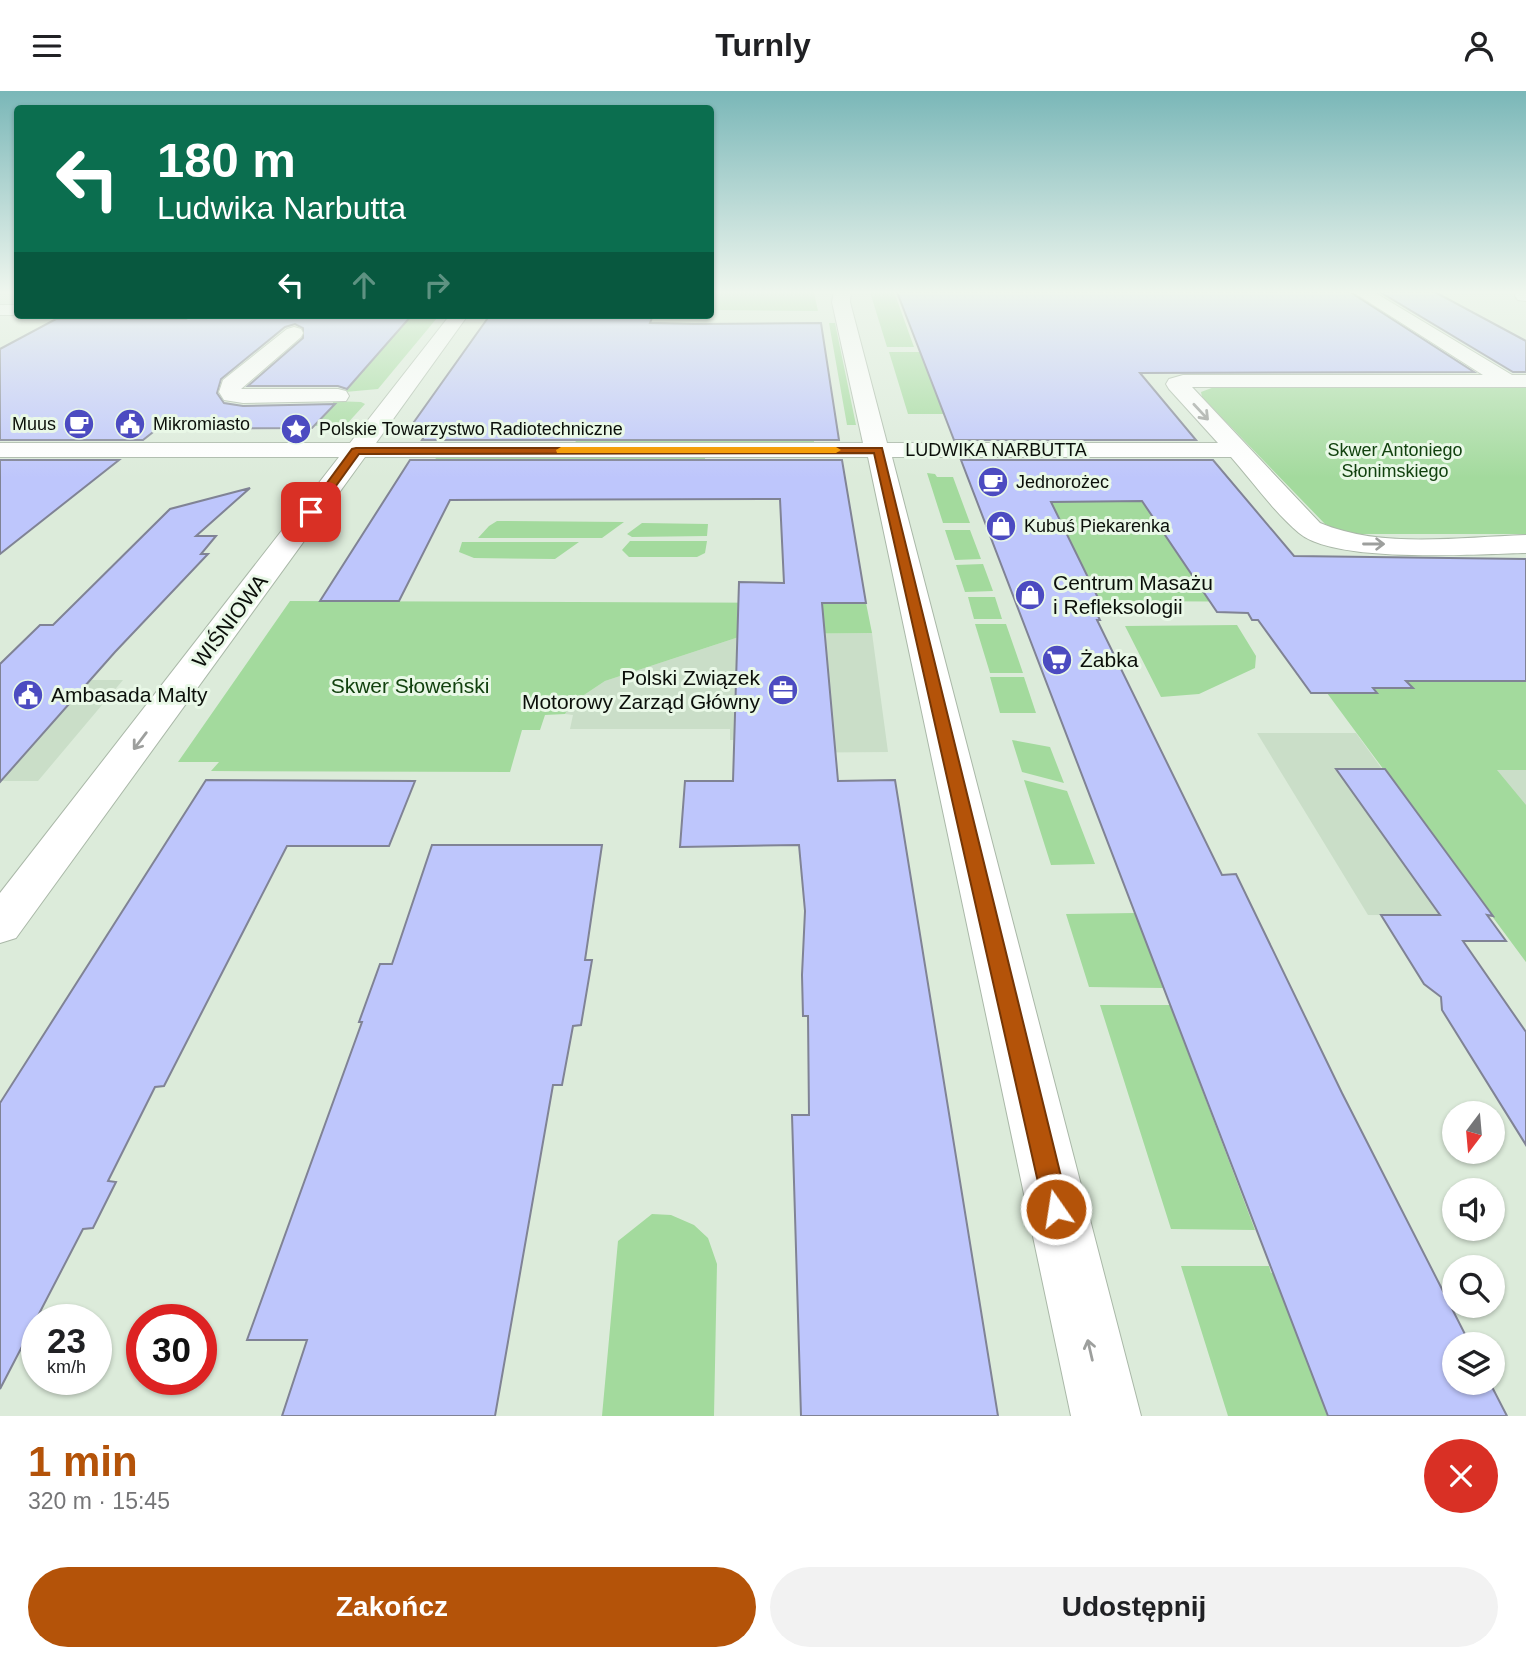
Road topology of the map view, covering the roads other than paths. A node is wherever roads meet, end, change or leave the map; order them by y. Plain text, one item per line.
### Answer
1 (268, 354) edge
2 (430, 354) edge
3 (853, 354) edge
4 (1469, 354) edge
5 (1517, 381) edge
6 (338, 396) dead end
7 (0, 450) edge
8 (878, 450) junction
9 (1237, 450) junction
10 (356, 451) junction
11 (1526, 544) edge
12 (0, 926) edge
13 (1106, 1416) edge

1 - 6 street
2 - 10 street, WIŚNIOWA
3 - 8 street
4 - 5 street
5 -> 9 street
7 - 10 street, LUDWIKA NARBUTTA
8 - 9 street, LUDWIKA NARBUTTA
8 - 10 street, LUDWIKA NARBUTTA
13 -> 8 street
9 -> 11 street
10 -> 12 street, WIŚNIOWA

